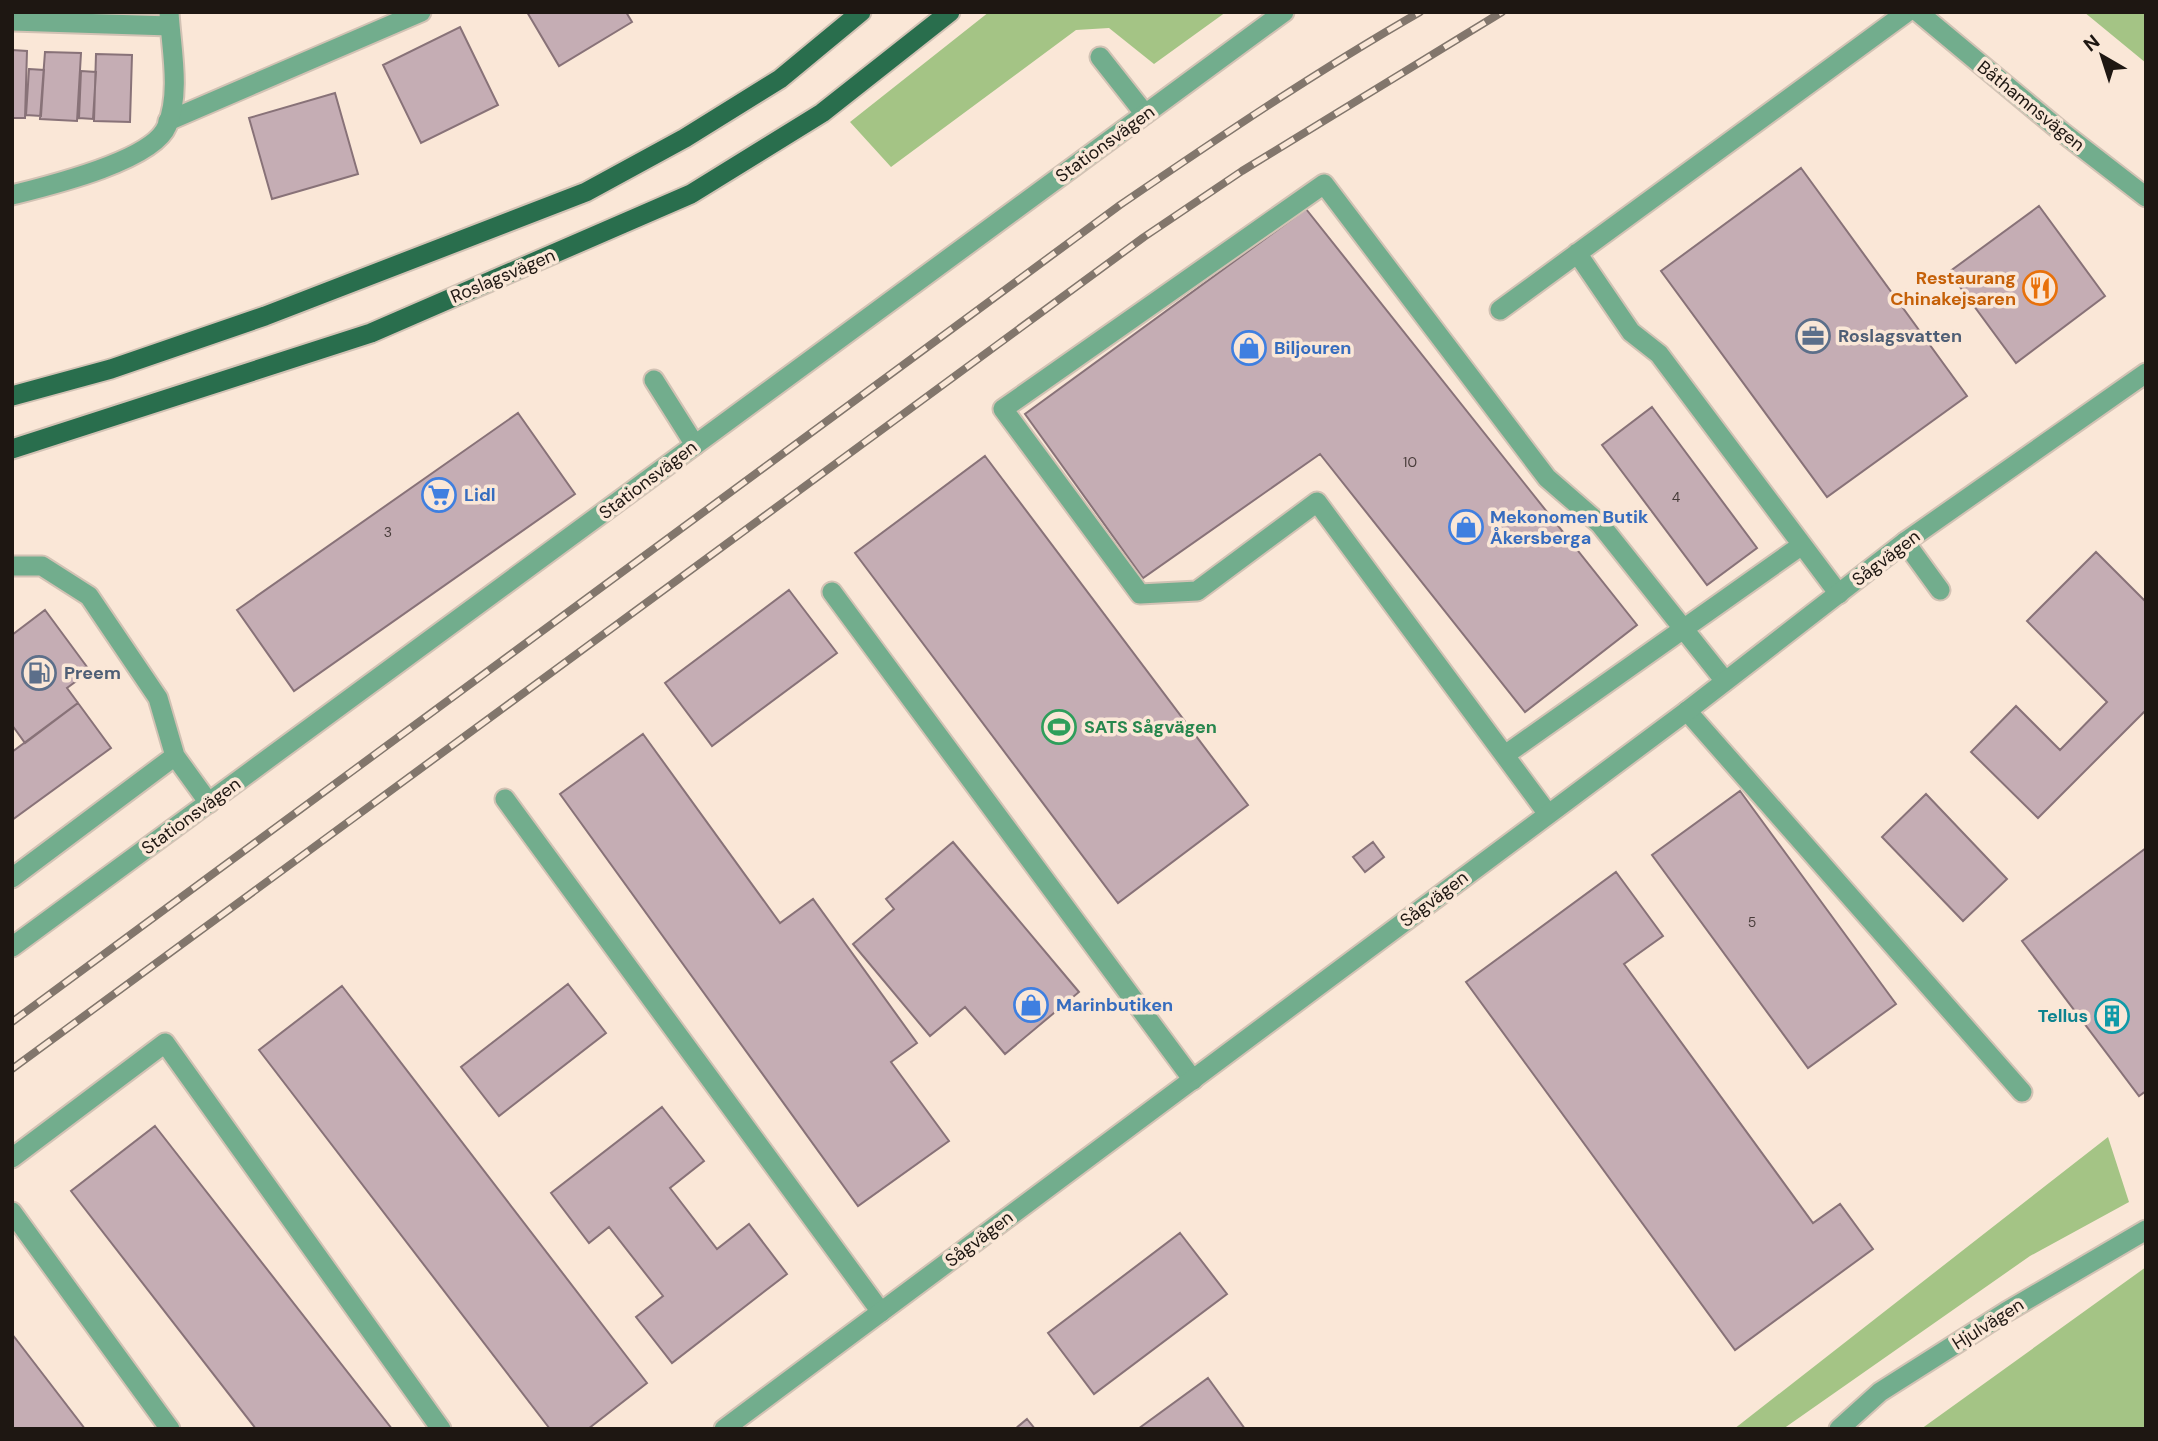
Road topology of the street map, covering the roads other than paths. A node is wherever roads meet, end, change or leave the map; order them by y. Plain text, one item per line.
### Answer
1 (421, 12) edge
2 (861, 12) edge
3 (950, 12) edge
4 (1284, 12) edge
5 (1907, 12) edge
6 (1917, 12) edge
7 (169, 19) edge
8 (12, 21) edge
9 (1100, 57) dead end
10 (1145, 114) junction
11 (168, 121) junction
12 (12, 195) edge
13 (2146, 197) edge
14 (1577, 253) junction
15 (1500, 310) dead end
16 (2146, 373) edge
17 (654, 380) dead end
18 (12, 396) edge
19 (695, 445) junction
20 (12, 449) edge
21 (1905, 542) junction
22 (1802, 545) junction
23 (12, 566) edge
24 (1940, 590) dead end
25 (832, 592) dead end
26 (1839, 594) junction
27 (1684, 629) junction
28 (1726, 681) junction
29 (1687, 710) junction
30 (1505, 755) junction
31 (175, 756) junction
32 (505, 799) dead end
33 (209, 803) junction
34 (1548, 814) junction
35 (12, 878) edge
36 (12, 947) edge
37 (1193, 1080) junction
38 (2022, 1092) dead end
39 (12, 1158) edge
40 (12, 1212) edge
41 (2146, 1230) edge
42 (881, 1312) junction
43 (170, 1429) edge
44 (441, 1429) edge
45 (724, 1429) edge
46 (1839, 1429) edge

1 - 11 street
2 - 18 main road
3 - 20 main road, Roslagsvägen
4 - 10 street, Stationsvägen
5 - 14 street
6 - 13 street, Båthamnsvägen
7 - 8 street
7 - 11 street
9 - 10 street
10 - 19 street, Stationsvägen
11 - 12 street
14 - 15 street
14 - 22 street
16 - 21 street, Sågvägen
17 - 19 street
19 - 33 street, Stationsvägen
21 - 24 street
21 - 26 street, Sågvägen
22 - 26 street
22 - 27 street
23 - 31 street
25 - 37 street
26 - 28 street, Sågvägen
27 - 28 street
27 - 30 street
27 - 30 street
28 - 29 street, Sågvägen
29 - 34 street, Sågvägen
29 - 38 street
30 - 34 street
31 - 33 street
31 - 35 street
32 - 42 street
33 - 36 street, Stationsvägen
34 - 37 street, Sågvägen
37 - 42 street, Sågvägen
39 - 44 street
40 - 43 street
41 - 46 street, Hjulvägen
42 - 45 street, Sågvägen

